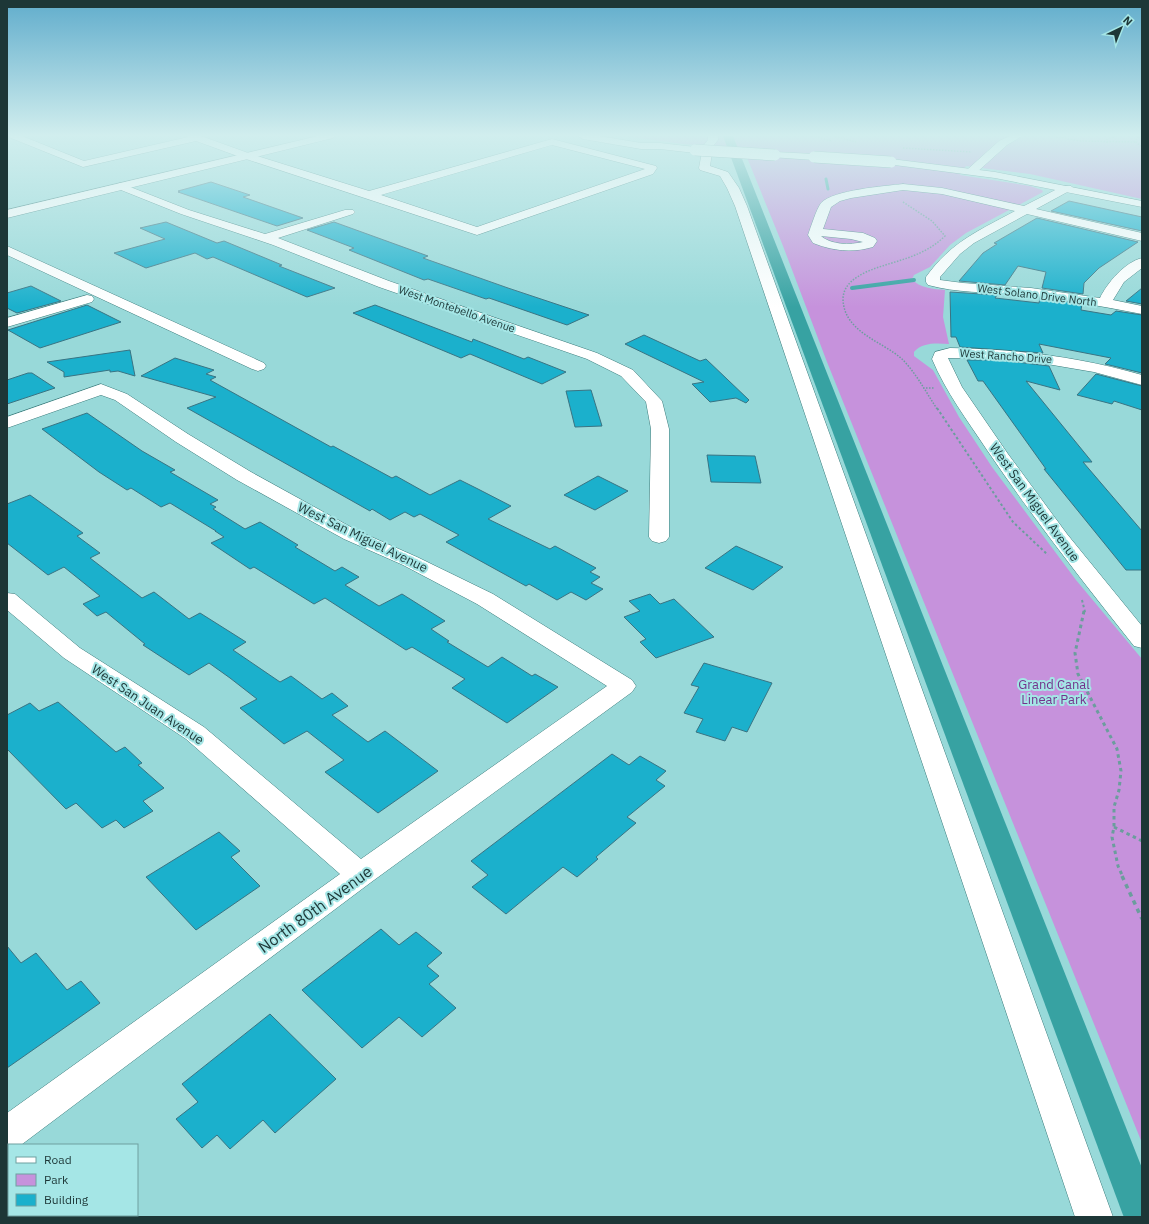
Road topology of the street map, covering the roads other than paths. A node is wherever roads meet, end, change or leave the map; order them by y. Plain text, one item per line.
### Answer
1 (91, 193) edge
2 (138, 193) edge
3 (363, 193) edge
4 (375, 193) edge
5 (587, 193) edge
6 (735, 193) edge
7 (861, 193) edge
8 (949, 193) edge
9 (1057, 193) edge
10 (1091, 193) edge
11 (369, 195) junction
12 (1142, 204) edge
13 (1025, 210) junction
14 (349, 212) dead end
15 (7, 214) edge
16 (816, 232) dead end
17 (1142, 237) edge
18 (265, 238) junction
19 (7, 250) edge
20 (1142, 262) edge
21 (87, 299) dead end
22 (1104, 302) junction
23 (1142, 310) edge
24 (7, 323) edge
25 (940, 355) joint
26 (258, 366) dead end
27 (1142, 380) edge
28 (7, 423) edge
29 (659, 537) dead end
30 (7, 599) edge
31 (1142, 641) edge
32 (624, 686) joint
33 (360, 875) junction
34 (7, 1134) edge
35 (1094, 1217) edge

1 - 15 street
2 - 18 street, West Montebello Avenue
3 - 11 street
4 - 11 street
5 - 11 street
6 - 35 street
7 - 16 street
8 - 13 street
9 - 13 street
10 - 12 street
13 - 17 street
13 - 22 street, West Solano Drive North
14 - 18 street
18 - 29 street, West Montebello Avenue
19 - 26 street
20 - 22 street
21 - 24 street
22 - 23 street, West Solano Drive North
25 - 27 street, West Rancho Drive
25 - 31 street, West San Miguel Avenue
28 - 32 street, West San Miguel Avenue
30 - 33 street, West San Juan Avenue
32 - 33 street, North 80th Avenue
33 - 34 street, North 80th Avenue

